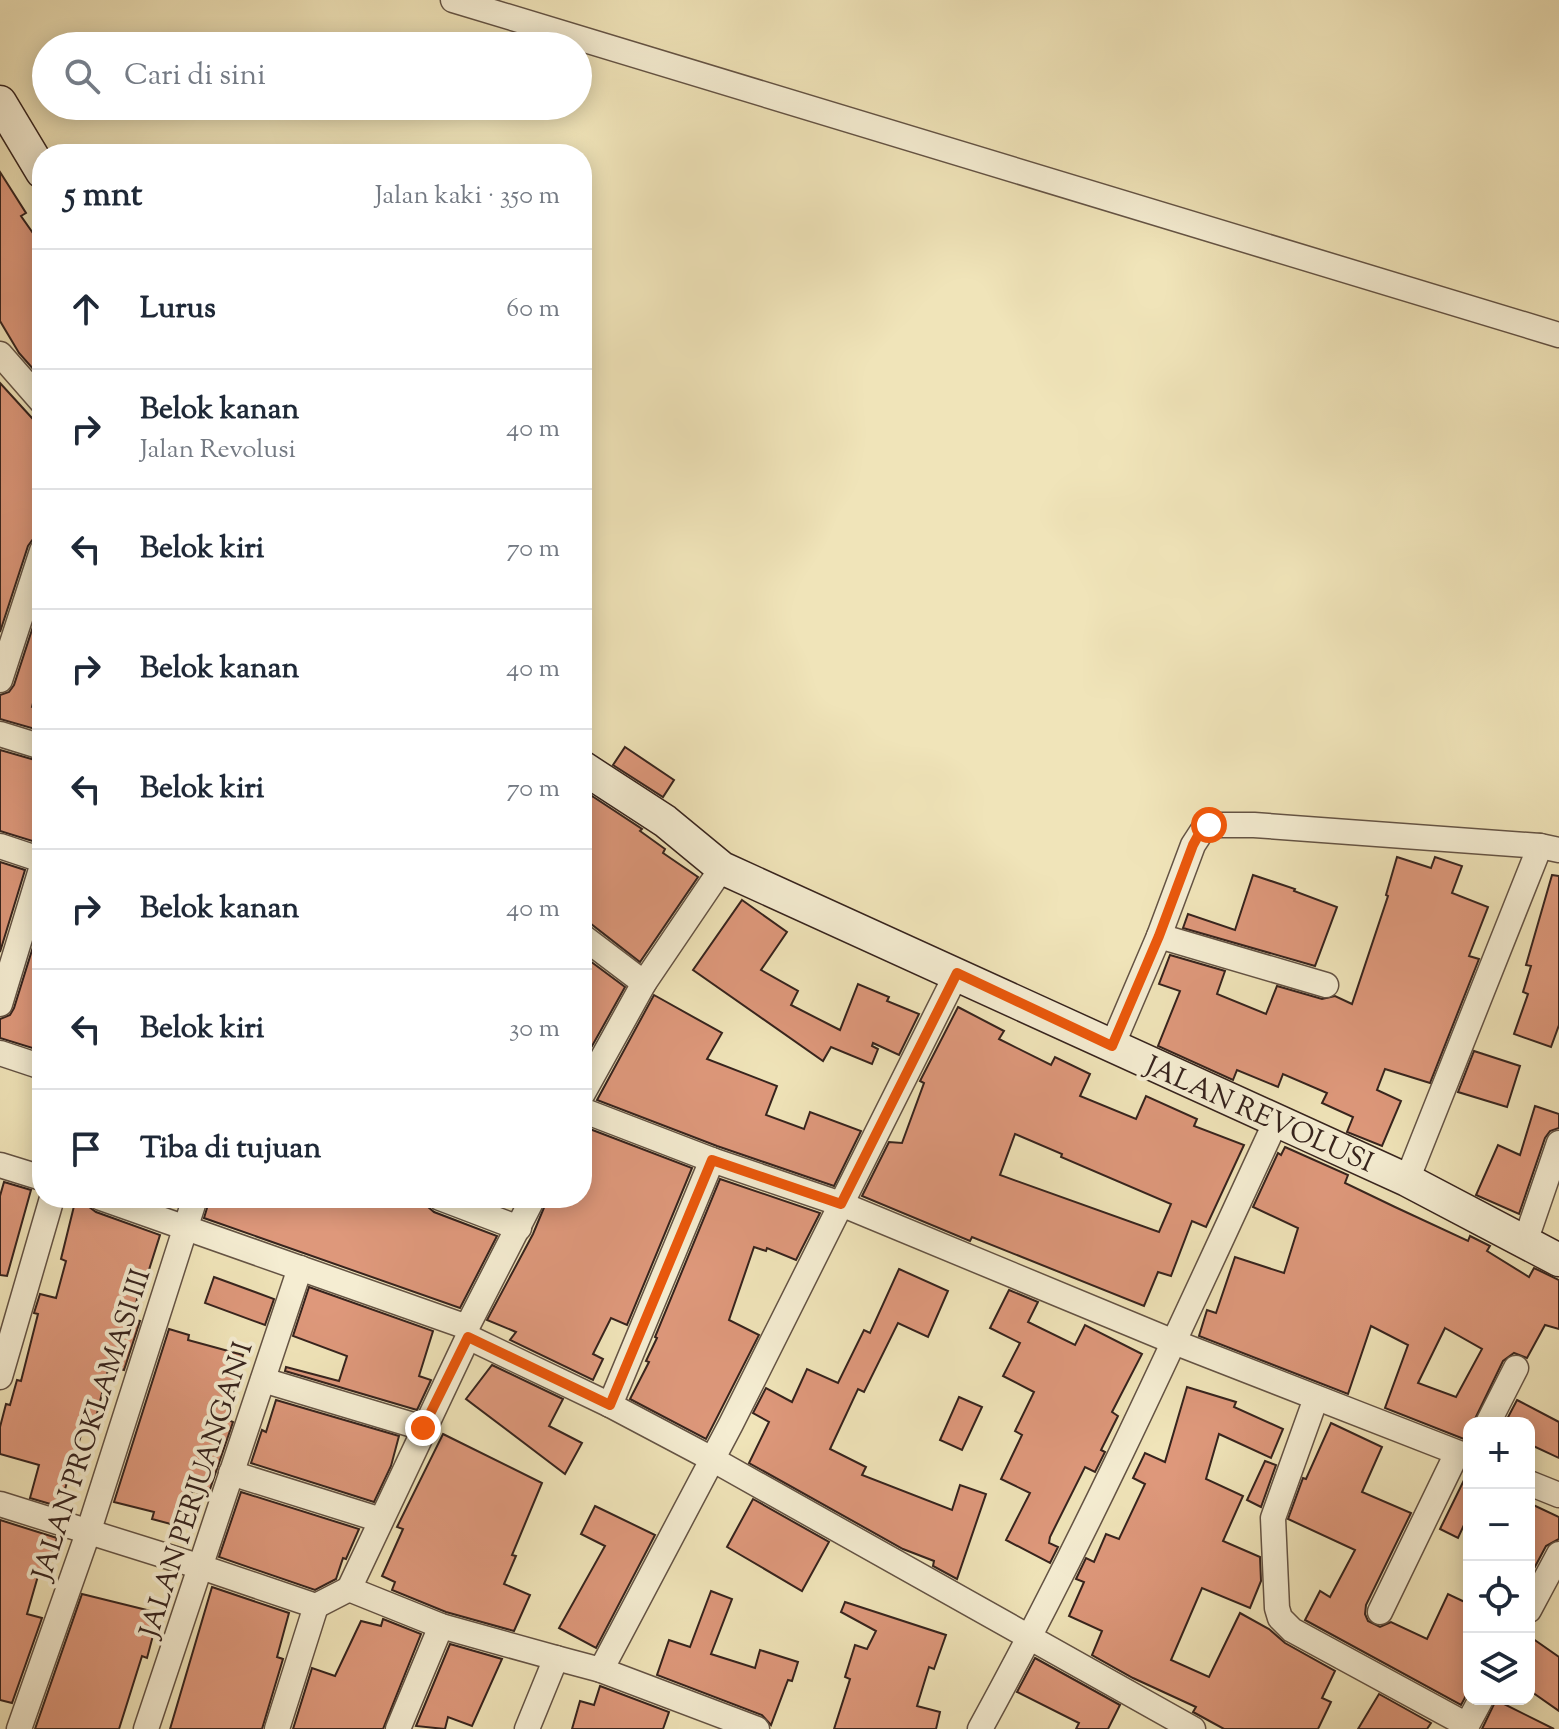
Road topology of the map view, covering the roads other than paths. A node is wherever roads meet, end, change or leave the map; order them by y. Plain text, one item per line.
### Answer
1 (461, 1) edge
2 (563, 32) edge
3 (592, 41) edge
4 (0, 102) edge
5 (32, 155) edge
6 (1559, 335) edge
7 (0, 354) edge
8 (32, 391) edge
9 (32, 582) edge
10 (0, 680) edge
11 (0, 734) edge
12 (32, 744) edge
13 (592, 774) edge
14 (0, 846) edge
15 (1549, 848) edge
16 (32, 857) edge
17 (722, 868) junction
18 (32, 890) edge
19 (1159, 936) junction
20 (592, 944) edge
21 (7, 951) edge
22 (957, 973) junction
23 (644, 983) junction
24 (1326, 985) dead end
25 (0, 1004) edge
26 (1112, 1046) junction
27 (0, 1053) edge
28 (32, 1064) edge
29 (592, 1077) edge
30 (592, 1114) edge
31 (1277, 1119) junction
32 (1559, 1143) edge
33 (712, 1160) junction
34 (0, 1165) edge
35 (32, 1175) edge
36 (1407, 1180) junction
37 (841, 1204) junction
38 (49, 1208) edge
39 (130, 1208) edge
40 (192, 1208) edge
41 (466, 1208) edge
42 (528, 1208) edge
43 (185, 1227) junction
44 (519, 1228) junction
45 (1525, 1242) junction
46 (1559, 1260) edge
47 (300, 1268) junction
48 (468, 1332) junction
49 (1174, 1342) junction
50 (1516, 1368) dead end
51 (0, 1377) edge
52 (263, 1380) junction
53 (1316, 1398) junction
54 (610, 1405) junction
55 (1491, 1417) edge
56 (423, 1428) junction
57 (1463, 1455) edge
58 (712, 1459) junction
59 (231, 1473) junction
60 (1535, 1485) edge
61 (1559, 1495) edge
62 (0, 1504) edge
63 (381, 1520) junction
64 (88, 1533) junction
65 (1559, 1554) edge
66 (201, 1567) junction
67 (349, 1589) junction
68 (1535, 1599) edge
69 (316, 1606) junction
70 (1380, 1612) dead end
71 (441, 1626) junction
72 (1030, 1639) junction
73 (556, 1658) junction
74 (601, 1670) junction
75 (1478, 1705) edge
76 (1466, 1727) edge
77 (19, 1729) edge
78 (146, 1729) edge
79 (277, 1729) edge
80 (398, 1729) edge
81 (527, 1729) edge
82 (757, 1729) edge
83 (980, 1729) edge
84 (1193, 1729) edge

1 - 2 street
3 - 6 street
4 - 5 street
7 - 8 street
9 - 10 street
11 - 12 street
13 - 17 street, JALAN REVOLUSI
14 - 16 street
15 - 19 street
15 - 36 street
17 - 22 street, JALAN REVOLUSI
17 - 23 street
18 - 21 street
19 - 24 street
19 - 26 street
20 - 23 street
21 - 25 street
22 - 26 street, JALAN REVOLUSI
22 - 37 street
23 - 29 street
26 - 31 street, JALAN REVOLUSI
27 - 28 street
30 - 33 street
31 - 36 street, JALAN REVOLUSI
31 - 49 street
32 - 45 street
33 - 37 street
33 - 54 street
34 - 35 street
36 - 45 street, JALAN REVOLUSI
37 - 49 street
37 - 58 street
38 - 51 street
39 - 43 street
40 - 43 street, JALAN PROKLAMASI III
41 - 44 street
42 - 44 street
43 - 47 street
43 - 64 street, JALAN PROKLAMASI III
44 - 48 street
45 - 46 street, JALAN REVOLUSI
47 - 48 street
47 - 52 street, JALAN PERJUANGAN I
48 - 54 street
48 - 56 street
49 - 53 street
49 - 72 street
50 - 55 street
52 - 56 street
52 - 59 street, JALAN PERJUANGAN I
53 - 57 street
53 - 76 street
54 - 58 street
56 - 63 street
57 - 70 street
58 - 72 street
58 - 74 street
59 - 63 street
59 - 66 street, JALAN PERJUANGAN I
60 - 61 street
62 - 64 street
63 - 67 street
64 - 66 street
64 - 77 street, JALAN PROKLAMASI III
65 - 68 street
66 - 69 street
66 - 78 street, JALAN PERJUANGAN I
67 - 69 street
67 - 71 street
69 - 79 street
71 - 73 street
71 - 80 street
72 - 83 street
72 - 84 street
73 - 74 street
73 - 81 street
74 - 82 street
75 - 76 street

